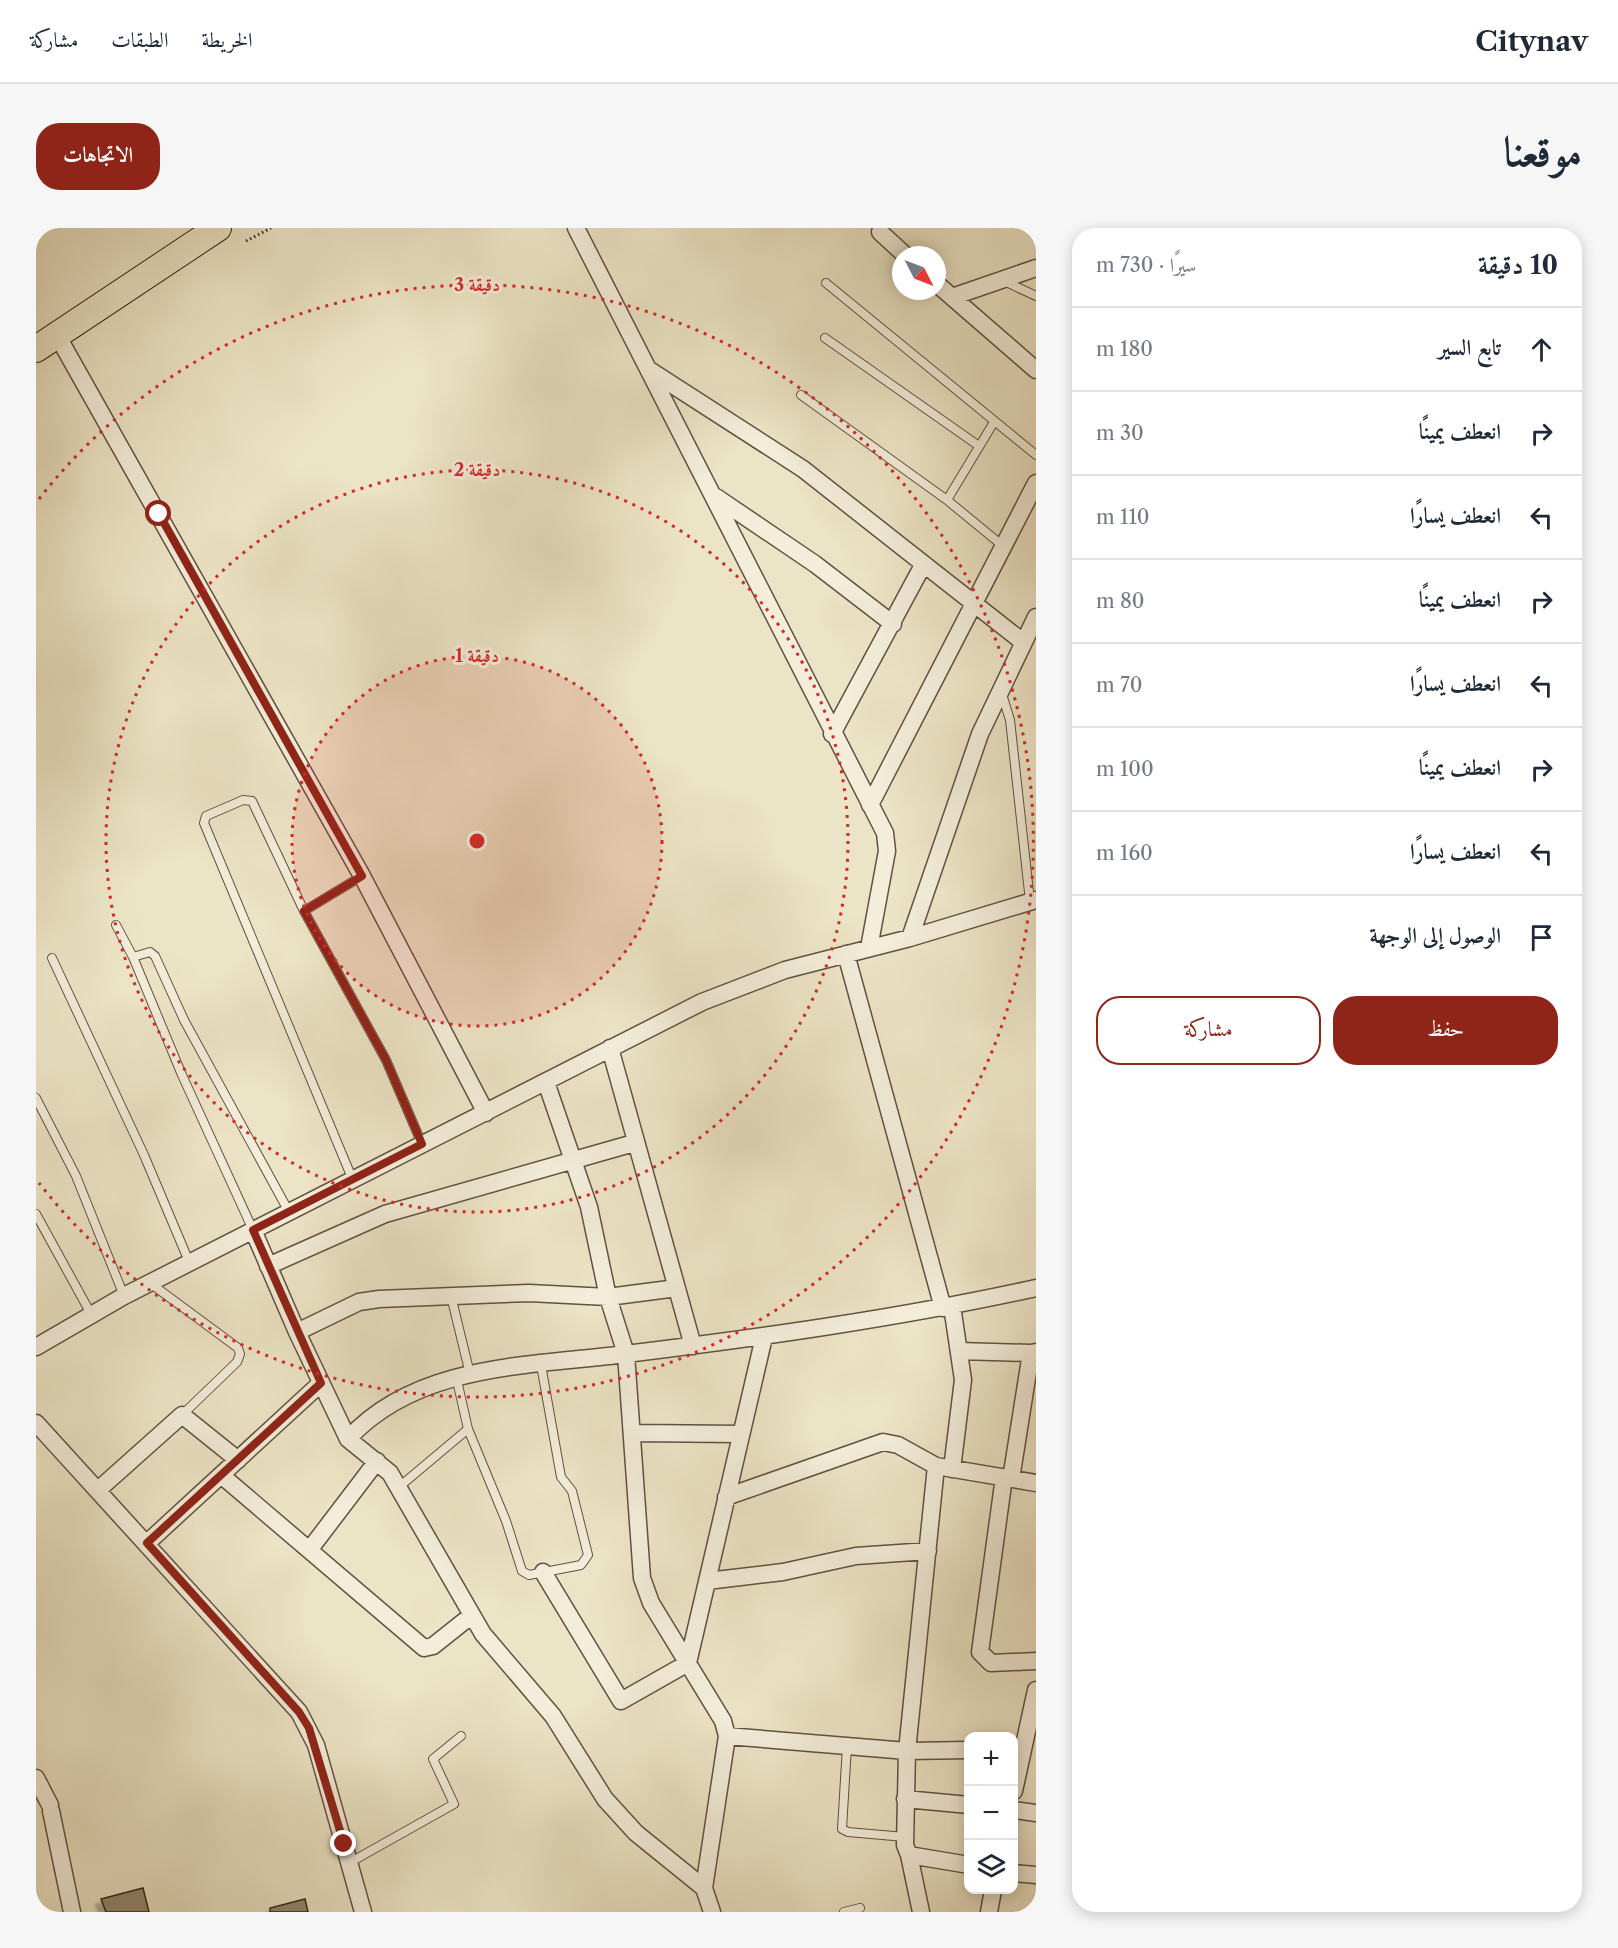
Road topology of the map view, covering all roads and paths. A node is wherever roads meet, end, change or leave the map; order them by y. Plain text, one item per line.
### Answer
1 (218, 228) edge
2 (271, 228) edge
3 (576, 228) edge
4 (880, 232) dead end
5 (246, 241) dead end
6 (895, 246) edge
7 (1036, 268) edge
8 (1002, 280) junction
9 (826, 283) dead end
10 (946, 292) edge
11 (1036, 296) edge
12 (952, 297) junction
13 (57, 335) junction
14 (825, 338) dead end
15 (36, 349) edge
16 (649, 370) junction
17 (1036, 370) edge
18 (801, 395) dead end
19 (994, 422) junction
20 (979, 446) junction
21 (1036, 455) edge
22 (1036, 483) edge
23 (713, 495) junction
24 (947, 500) junction
25 (1003, 546) junction
26 (923, 565) junction
27 (973, 603) junction
28 (1036, 617) edge
29 (893, 624) junction
30 (1023, 642) junction
31 (1000, 688) junction
32 (832, 734) junction
33 (870, 805) junction
34 (362, 876) junction
35 (1033, 900) edge
36 (304, 911) junction
37 (116, 925) dead end
38 (910, 938) junction
39 (869, 948) junction
40 (846, 954) junction
41 (133, 957) junction
42 (52, 958) dead end
43 (610, 1048) junction
44 (546, 1082) junction
45 (36, 1098) edge
46 (486, 1113) junction
47 (634, 1143) junction
48 (422, 1144) junction
49 (575, 1161) junction
50 (352, 1178) junction
51 (289, 1212) junction
52 (36, 1214) edge
53 (253, 1230) junction
54 (190, 1264) junction
55 (268, 1266) junction
56 (150, 1283) junction
57 (677, 1288) junction
58 (1036, 1288) edge
59 (124, 1296) junction
60 (451, 1296) junction
61 (608, 1297) junction
62 (947, 1307) junction
63 (91, 1314) junction
64 (297, 1332) junction
65 (764, 1337) junction
66 (693, 1346) junction
67 (36, 1347) edge
68 (959, 1351) junction
69 (1034, 1353) edge
70 (626, 1354) junction
71 (541, 1365) junction
72 (463, 1375) junction
73 (321, 1383) junction
74 (182, 1414) junction
75 (36, 1423) edge
76 (468, 1429) junction
77 (632, 1433) junction
78 (741, 1434) junction
79 (348, 1439) junction
80 (238, 1460) junction
81 (377, 1461) junction
82 (944, 1468) junction
83 (221, 1475) junction
84 (1008, 1478) junction
85 (1036, 1483) edge
86 (399, 1487) junction
87 (98, 1490) junction
88 (726, 1497) junction
89 (147, 1543) junction
90 (310, 1549) junction
91 (928, 1551) junction
92 (543, 1572) junction
93 (707, 1581) junction
94 (472, 1615) junction
95 (1036, 1661) edge
96 (688, 1662) junction
97 (1036, 1690) edge
98 (461, 1736) dead end
99 (727, 1736) junction
100 (1024, 1744) edge
101 (847, 1746) junction
102 (964, 1750) edge
103 (907, 1751) junction
104 (36, 1778) edge
105 (1015, 1786) edge
106 (905, 1799) junction
107 (964, 1805) edge
108 (1018, 1811) edge
109 (1036, 1813) edge
110 (905, 1837) junction
111 (909, 1855) junction
112 (349, 1863) junction
113 (964, 1864) edge
114 (1018, 1873) edge
115 (1036, 1875) edge
116 (704, 1888) junction
117 (992, 1894) edge
118 (860, 1908) dead end
119 (72, 1912) edge
120 (363, 1912) edge
121 (712, 1912) edge
122 (844, 1912) edge
123 (921, 1912) edge
124 (989, 1912) edge

1 - 13 main road
2 - 5 path
3 - 16 street
4 - 6 street
7 - 8 street
8 - 11 lane
8 - 12 street
9 - 19 lane
10 - 12 street
12 - 17 street
13 - 15 main road
13 - 34 street
14 - 20 lane
16 - 23 street
16 - 26 street
18 - 24 lane
19 - 20 lane
19 - 21 lane
20 - 24 lane
22 - 25 street
23 - 29 street
23 - 32 street
24 - 25 lane
25 - 27 street
26 - 27 street
26 - 29 street
27 - 30 street
27 - 33 street
28 - 30 street
29 - 32 street
30 - 31 street
31 - 35 lane
31 - 38 street
32 - 33 street
33 - 39 street
34 - 36 lane
34 - 46 street
35 - 38 street
36 - 48 lane
36 - 50 lane
37 - 41 lane
38 - 39 street
39 - 40 street
40 - 43 street
40 - 62 street
41 - 51 lane
41 - 53 lane
42 - 54 lane
43 - 44 street
43 - 47 street
44 - 46 street
44 - 49 street
45 - 59 lane
46 - 48 street
47 - 49 street
47 - 57 street
48 - 50 street
49 - 55 street
49 - 61 street
50 - 51 street
51 - 53 street
52 - 63 lane
53 - 54 street
53 - 55 street
54 - 56 street
55 - 64 street
56 - 59 street
56 - 74 lane
57 - 61 street
57 - 66 street
58 - 62 street
59 - 63 street
60 - 61 street
60 - 64 street
60 - 72 lane
61 - 70 street
62 - 65 street
62 - 68 street
63 - 67 street
64 - 73 street
65 - 66 street
65 - 78 street
66 - 70 street
68 - 69 street
68 - 82 street
69 - 84 street
70 - 71 street
70 - 77 street
71 - 72 street
71 - 92 lane
72 - 76 lane
72 - 79 street
73 - 79 street
73 - 80 street
74 - 80 street
74 - 87 street
75 - 87 street
76 - 86 lane
76 - 92 lane
77 - 78 street
77 - 96 street
78 - 88 street
79 - 81 street
80 - 83 street
81 - 86 street
81 - 90 street
82 - 84 street
82 - 88 street
82 - 91 street
83 - 89 street
83 - 90 street
84 - 85 street
84 - 95 street
86 - 94 street
87 - 89 street
88 - 93 street
89 - 112 street
90 - 94 street
91 - 93 street
91 - 103 street
92 - 96 street
93 - 96 street
94 - 116 street
96 - 99 street
97 - 100 street
98 - 112 lane
99 - 101 street
99 - 116 street
100 - 105 street
101 - 103 street
101 - 110 lane
102 - 103 street
103 - 106 street
104 - 119 street
106 - 107 street
106 - 110 street
108 - 109 street
110 - 111 street
111 - 113 street
111 - 123 street
112 - 120 street
114 - 115 street
116 - 121 street
117 - 124 street
118 - 122 lane

